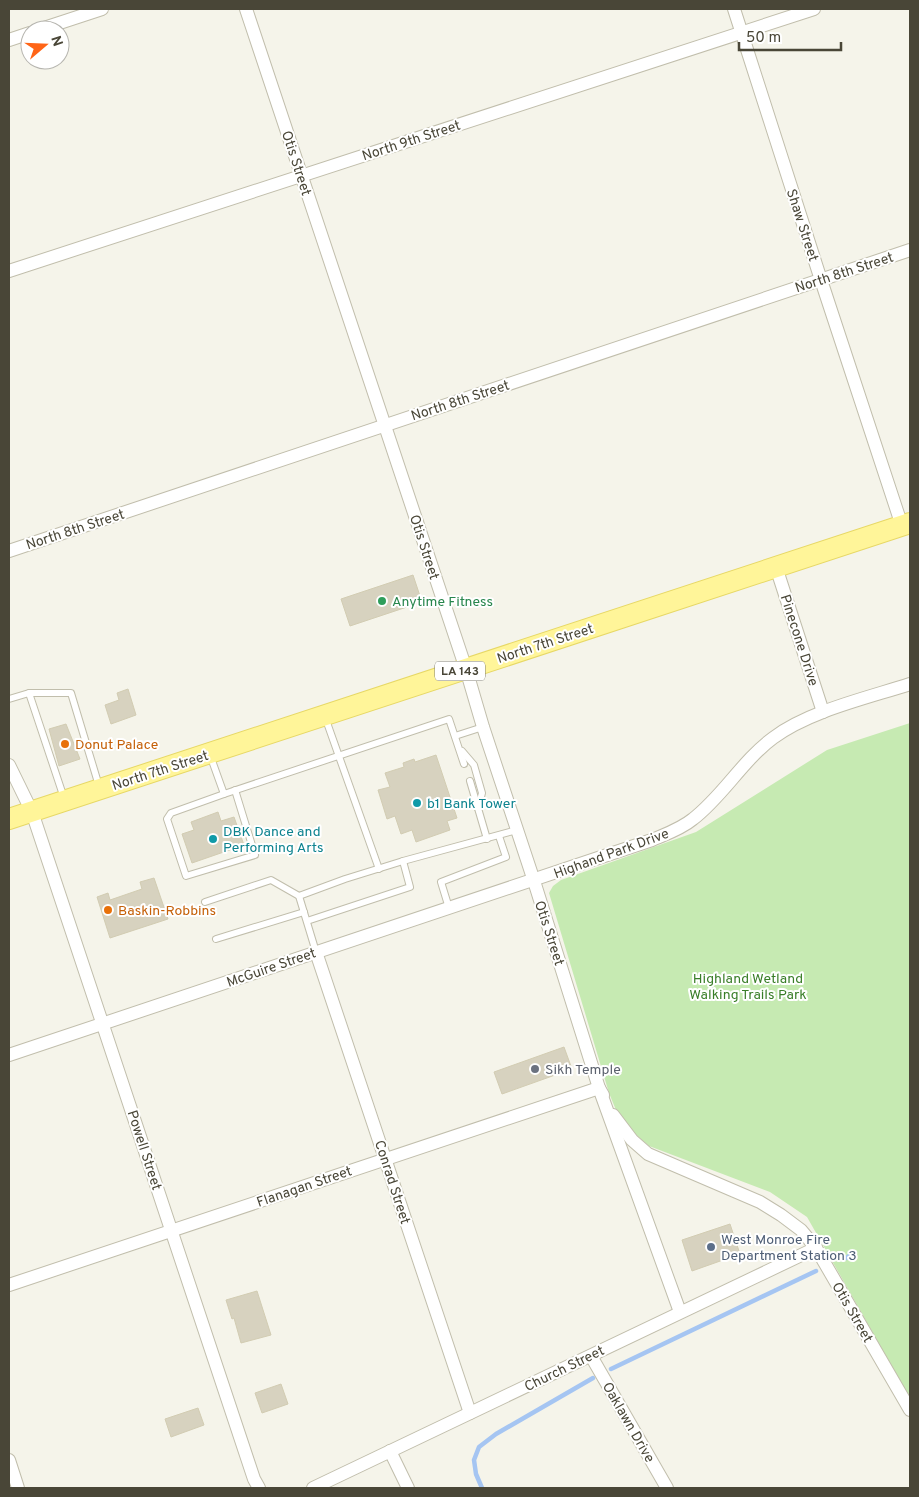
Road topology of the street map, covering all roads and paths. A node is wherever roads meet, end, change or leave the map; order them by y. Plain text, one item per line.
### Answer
1 (102, 9) edge
2 (246, 9) edge
3 (734, 9) edge
4 (814, 9) edge
5 (68, 20) edge
6 (742, 32) junction
7 (302, 176) junction
8 (910, 250) edge
9 (9, 272) edge
10 (820, 280) junction
11 (385, 426) junction
12 (906, 525) edge
13 (9, 551) edge
14 (776, 567) junction
15 (466, 669) junction
16 (910, 684) edge
17 (29, 692) junction
18 (9, 699) edge
19 (823, 712) junction
20 (324, 716) junction
21 (483, 727) junction
22 (455, 736) junction
23 (459, 748) junction
24 (209, 754) junction
25 (339, 756) junction
26 (464, 764) dead end
27 (9, 765) edge
28 (470, 781) dead end
29 (100, 790) junction
30 (236, 790) junction
31 (224, 794) junction
32 (65, 801) junction
33 (478, 808) junction
34 (32, 812) junction
35 (9, 819) edge
36 (517, 830) junction
37 (498, 836) junction
38 (487, 839) junction
39 (403, 861) junction
40 (379, 869) junction
41 (534, 881) junction
42 (299, 896) junction
43 (206, 902) dead end
44 (449, 908) junction
45 (304, 912) junction
46 (307, 921) junction
47 (216, 939) dead end
48 (316, 952) junction
49 (103, 1024) junction
50 (9, 1055) edge
51 (599, 1088) junction
52 (385, 1159) junction
53 (171, 1231) junction
54 (816, 1248) junction
55 (9, 1285) edge
56 (680, 1312) junction
57 (590, 1356) junction
58 (910, 1410) edge
59 (470, 1413) junction
60 (390, 1451) junction
61 (9, 1460) edge
62 (18, 1488) edge
63 (259, 1488) edge
64 (313, 1488) edge
65 (408, 1488) edge
66 (667, 1488) edge

1 - 5 street
2 - 7 street, Otis Street
3 - 6 street, Shaw Street
4 - 6 street, North 9th Street
6 - 7 street, North 9th Street
6 - 10 street, Shaw Street
7 - 9 street, North 9th Street
7 - 11 street, Otis Street
8 - 10 street, North 8th Street
10 - 11 street, North 8th Street
10 - 12 street, Shaw Street
11 - 13 street, North 8th Street
11 - 15 street, Otis Street
12 - 14 main road, North 7th Street / LA 143
14 - 15 main road, North 7th Street / LA 143
14 - 19 street, Pinecone Drive
15 - 20 main road, North 7th Street / LA 143
15 - 21 street, Otis Street
16 - 19 street, Highand Park Drive
17 - 18 lane
17 - 29 lane
17 - 32 lane
19 - 41 street, Highand Park Drive
20 - 24 main road, North 7th Street / LA 143
20 - 25 lane
21 - 22 lane
21 - 36 street, Otis Street
22 - 23 lane
22 - 25 lane
23 - 26 lane
23 - 33 lane
24 - 29 main road, North 7th Street / LA 143
24 - 31 lane
25 - 30 lane
25 - 40 lane
27 - 34 street, Powell Street
28 - 33 lane
29 - 32 main road, North 7th Street / LA 143
30 - 31 lane
30 - 31 lane
32 - 34 main road, North 7th Street / LA 143
33 - 38 lane
34 - 35 main road, North 7th Street / LA 143
34 - 49 street, Powell Street
36 - 37 lane
36 - 41 street, Otis Street
37 - 38 lane
37 - 44 lane
38 - 39 lane
39 - 40 lane
39 - 46 lane
40 - 42 lane
41 - 44 street, McGuire Street
41 - 51 street, Otis Street
42 - 43 lane
42 - 45 lane
44 - 48 street, McGuire Street
45 - 46 lane
45 - 47 lane
46 - 48 lane
48 - 49 street, McGuire Street
48 - 52 street, Conrad Street
49 - 50 street, McGuire Street
49 - 53 street, Powell Street
51 - 52 street, Flanagan Street
51 - 54 street, Otis Street
51 - 56 street, Otis Street
52 - 53 street, Flanagan Street
52 - 59 street, Conrad Street
53 - 55 street, Flanagan Street
53 - 63 street, Powell Street
54 - 56 street, Church Street
54 - 58 street, Otis Street
56 - 57 street, Church Street
57 - 59 street, Church Street
57 - 66 street, Oaklawn Drive
59 - 60 street, Church Street
60 - 64 street, Church Street
60 - 65 street
61 - 62 street

